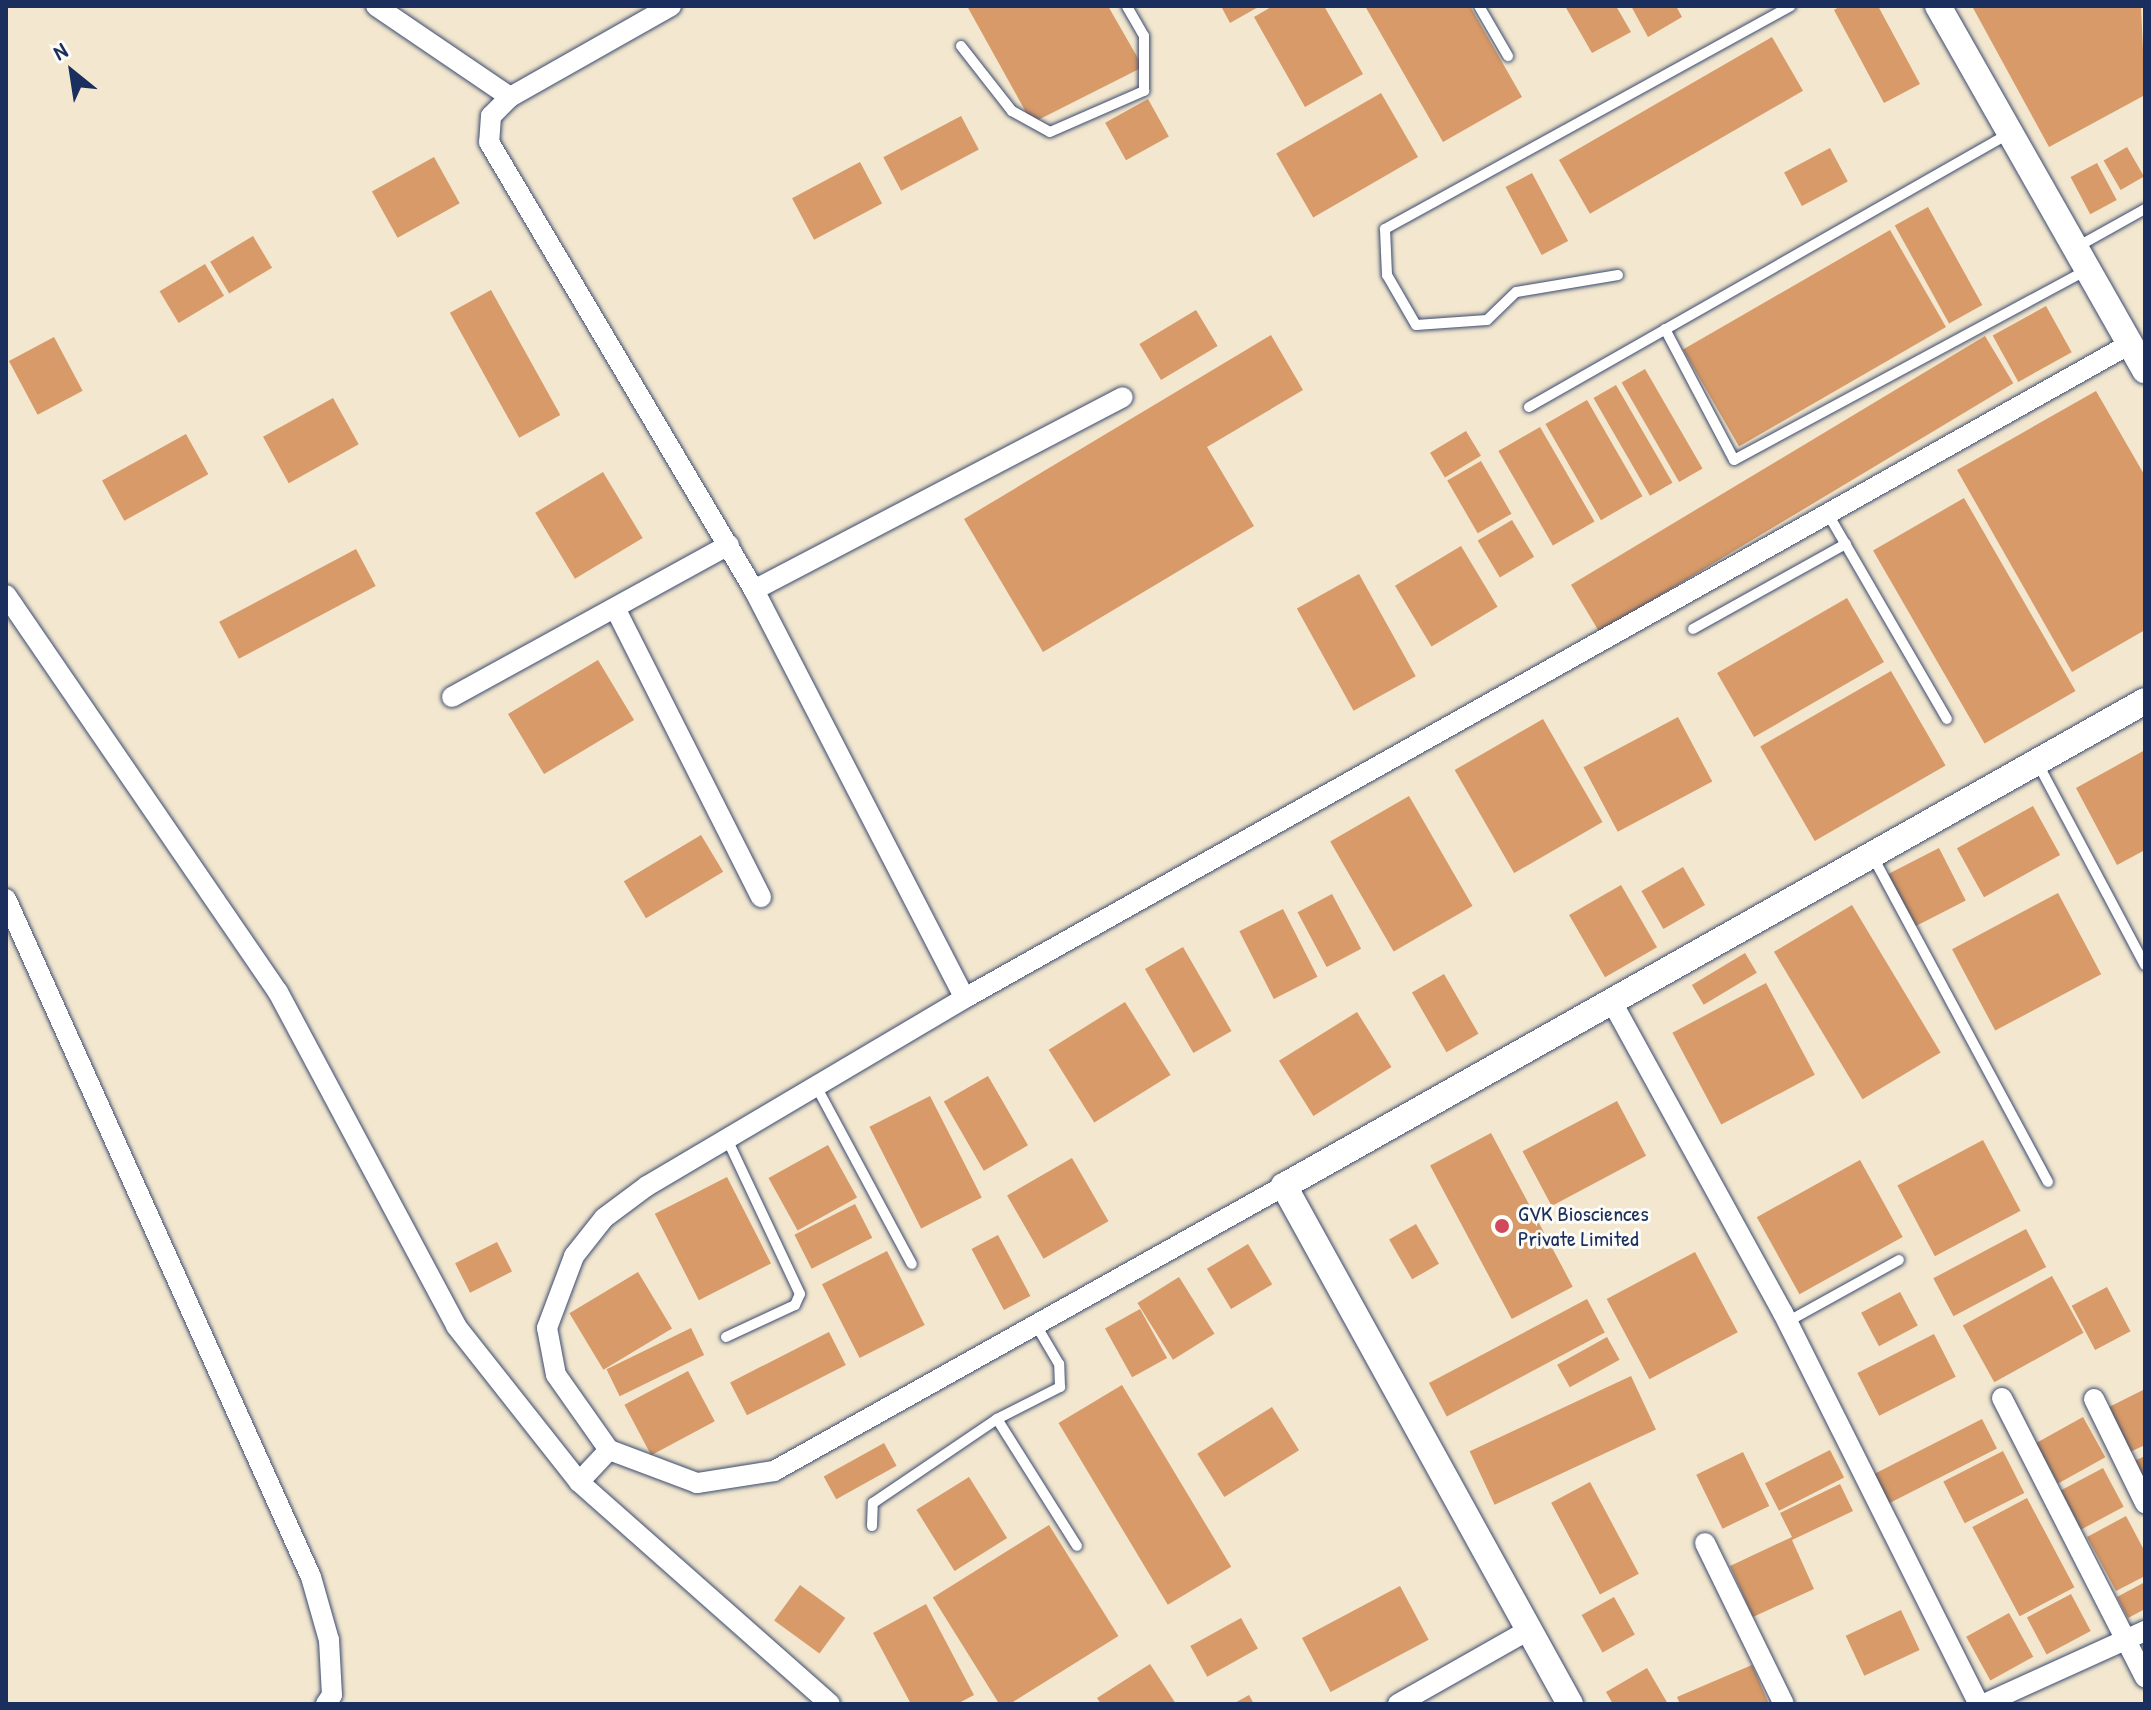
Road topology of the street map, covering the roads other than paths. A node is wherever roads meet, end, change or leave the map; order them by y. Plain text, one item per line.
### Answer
1 (376, 6) edge
2 (671, 6) edge
3 (1127, 6) edge
4 (1479, 6) edge
5 (1791, 6) edge
6 (1938, 6) edge
7 (961, 46) dead end
8 (1508, 56) dead end
9 (510, 97) junction
10 (2010, 133) junction
11 (2145, 209) edge
12 (2082, 258) junction
13 (1618, 275) dead end
14 (1665, 329) junction
15 (2130, 344) junction
16 (2145, 370) edge
17 (1123, 397) dead end
18 (1529, 407) dead end
19 (1828, 514) junction
20 (1846, 544) junction
21 (729, 545) junction
22 (754, 590) junction
23 (6, 595) edge
24 (615, 608) junction
25 (1693, 629) dead end
26 (452, 697) dead end
27 (2145, 701) edge
28 (1947, 719) dead end
29 (2037, 762) junction
30 (1872, 855) junction
31 (761, 897) dead end
32 (6, 899) edge
33 (2145, 965) edge
34 (965, 998) junction
35 (1612, 1002) junction
36 (816, 1086) junction
37 (727, 1139) junction
38 (2048, 1182) dead end
39 (1284, 1186) junction
40 (1899, 1260) dead end
41 (912, 1264) dead end
42 (1787, 1322) junction
43 (1036, 1325) junction
44 (726, 1337) dead end
45 (2002, 1398) dead end
46 (2094, 1399) dead end
47 (997, 1419) junction
48 (609, 1450) junction
49 (579, 1482) junction
50 (2145, 1503) edge
51 (872, 1526) dead end
52 (1705, 1543) dead end
53 (1077, 1546) dead end
54 (1529, 1630) junction
55 (2145, 1631) edge
56 (2125, 1640) junction
57 (2145, 1678) edge
58 (326, 1704) edge
59 (830, 1704) edge
60 (1398, 1704) edge
61 (1570, 1704) edge
62 (1784, 1704) edge
63 (1981, 1704) edge

1 - 9 street
2 - 9 street
3 - 7 lane
4 - 8 lane
5 - 13 lane
6 - 10 street
9 - 21 street
10 - 12 street
10 - 14 lane
11 - 12 lane
12 - 14 lane
12 - 15 street
14 - 18 lane
15 - 16 street
15 - 19 street
17 - 22 street
19 - 20 lane
19 - 34 street
20 - 25 lane
20 - 28 lane
21 - 22 street
21 - 24 street
22 - 34 street
23 - 49 street
24 - 26 street
24 - 31 street
27 - 29 street
29 - 30 street
29 - 33 lane
30 - 35 street
30 - 38 lane
32 - 58 street
34 - 36 street
35 - 39 street
35 - 42 street
36 - 37 street
36 - 41 lane
37 - 44 lane
37 - 48 street
39 - 43 street
39 - 54 street
40 - 42 lane
42 - 63 street
43 - 47 lane
43 - 48 street
45 - 56 street
46 - 50 street
47 - 51 lane
47 - 53 lane
48 - 49 street
49 - 59 street
52 - 62 street
54 - 60 street
54 - 61 street
55 - 56 street
56 - 57 street
56 - 63 street

